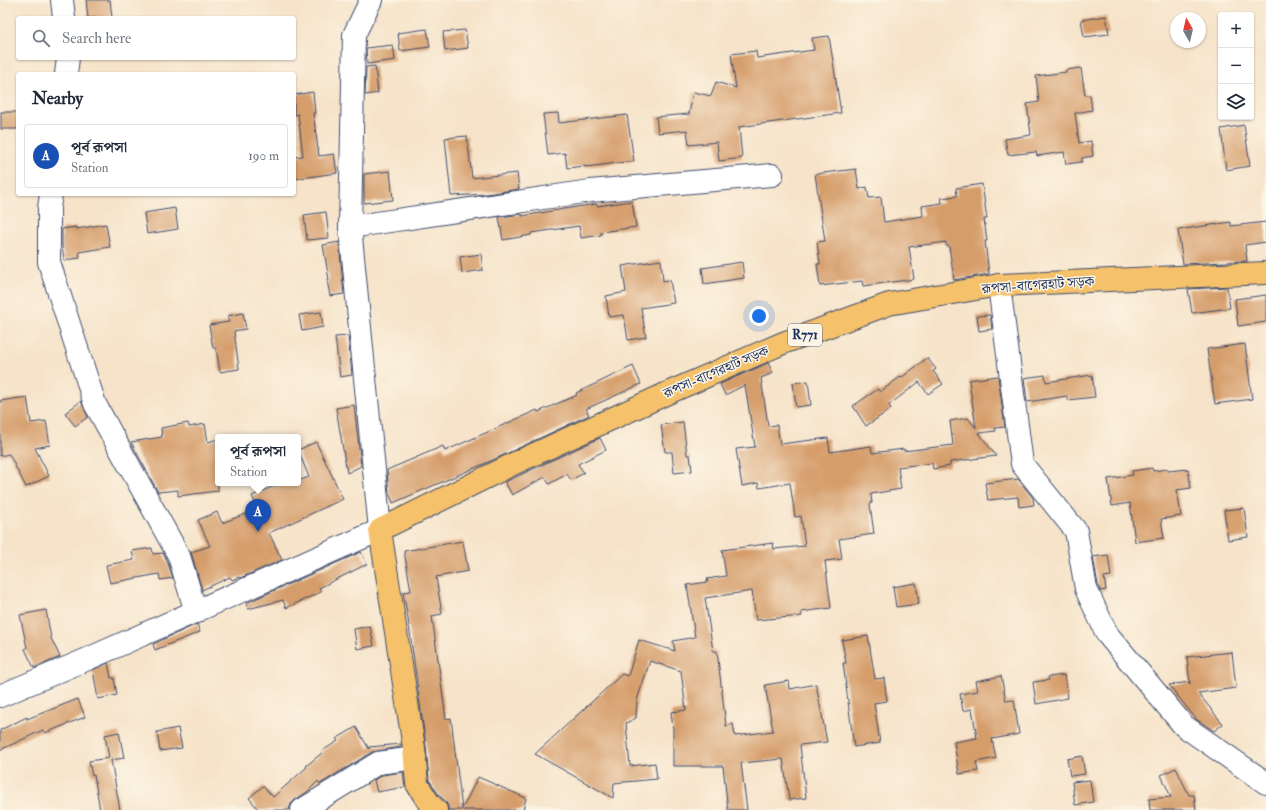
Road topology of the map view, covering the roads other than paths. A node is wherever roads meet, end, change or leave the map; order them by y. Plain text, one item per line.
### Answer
1 (62, 0) edge
2 (371, 0) edge
3 (64, 16) edge
4 (68, 60) edge
5 (66, 72) edge
6 (772, 175) dead end
7 (51, 196) edge
8 (350, 227) junction
9 (1266, 273) edge
10 (999, 285) junction
11 (380, 530) junction
12 (196, 612) junction
13 (0, 696) edge
14 (415, 758) junction
15 (1266, 783) edge
16 (302, 810) edge
17 (436, 810) edge

1 - 3 street
2 - 8 street
4 - 5 street
6 - 8 street
7 - 12 street
8 - 11 street
9 - 10 main road, রূপসা-বাগেরহাট সড়ক / R771
10 - 11 main road, রূপসা-বাগেরহাট সড়ক / R771
10 - 15 street
11 - 12 street
11 - 14 main road
12 - 13 street
14 - 16 street
14 - 17 main road

